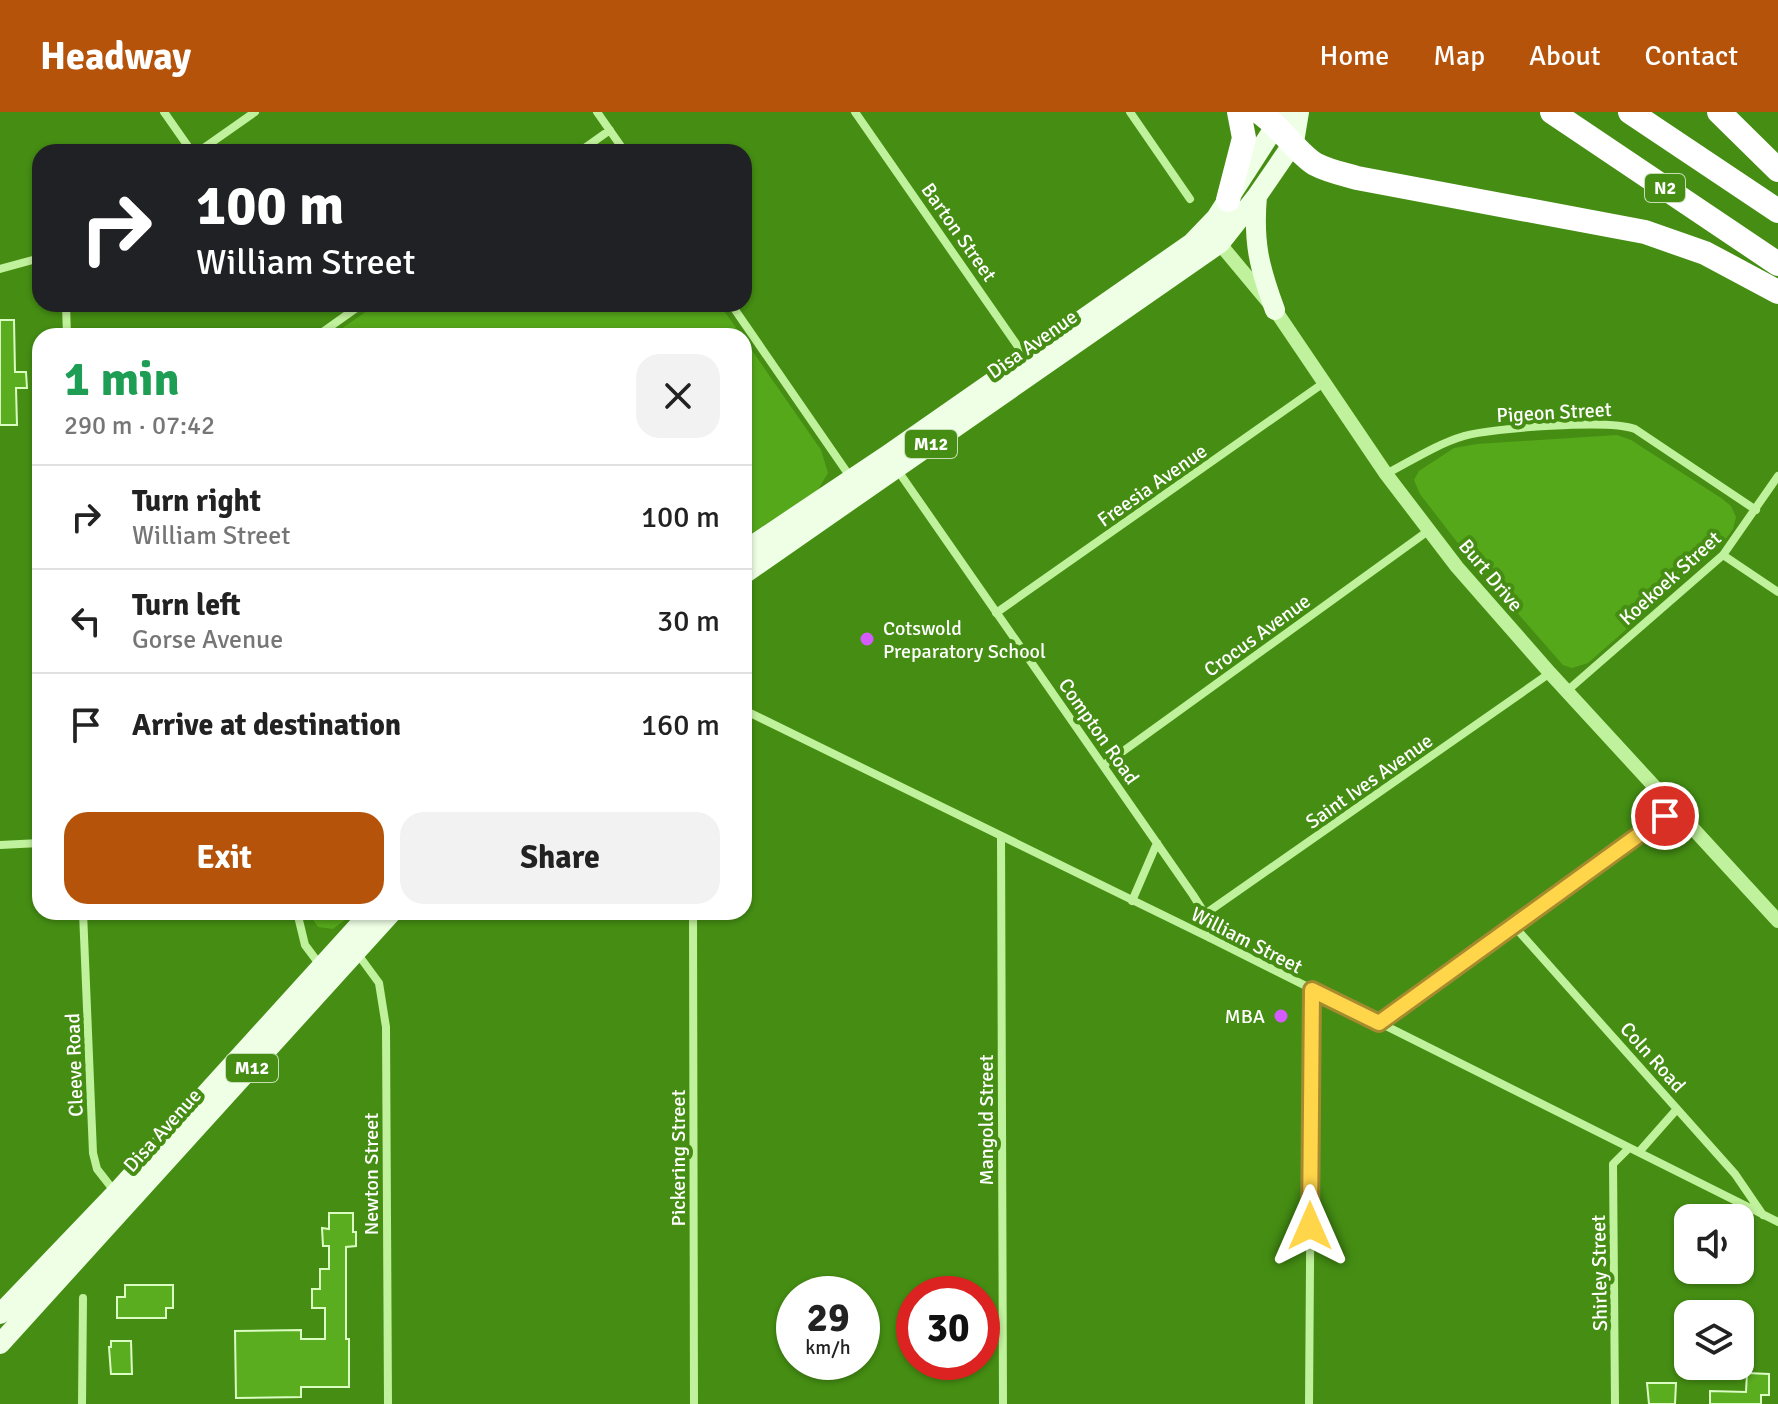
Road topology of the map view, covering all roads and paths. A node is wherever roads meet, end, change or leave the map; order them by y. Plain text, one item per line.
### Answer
1 (164, 112) edge
2 (255, 112) edge
3 (597, 112) edge
4 (855, 112) edge
5 (1130, 112) edge
6 (1239, 112) edge
7 (1552, 112) edge
8 (1630, 112) edge
9 (1719, 112) edge
10 (1283, 115) edge
11 (610, 130) junction
12 (1294, 142) junction
13 (186, 144) edge
14 (209, 144) edge
15 (590, 144) edge
16 (620, 144) edge
17 (1778, 170) edge
18 (1257, 196) junction
19 (1190, 199) dead end
20 (1228, 200) junction
21 (1778, 211) edge
22 (1214, 236) junction
23 (32, 260) edge
24 (1778, 264) edge
25 (0, 269) edge
26 (1778, 292) edge
27 (1275, 310) junction
28 (351, 312) edge
29 (328, 328) edge
30 (752, 334) edge
31 (1031, 364) junction
32 (1325, 382) junction
33 (892, 461) junction
34 (1386, 474) junction
35 (1778, 476) edge
36 (856, 485) junction
37 (1756, 510) junction
38 (1428, 531) junction
39 (752, 546) edge
40 (1723, 555) junction
41 (752, 568) edge
42 (1778, 592) edge
43 (996, 613) junction
44 (1550, 673) junction
45 (1568, 690) junction
46 (752, 714) edge
47 (1104, 765) junction
48 (1675, 809) junction
49 (1001, 836) junction
50 (32, 843) edge
51 (1157, 843) junction
52 (0, 845) edge
53 (1132, 901) junction
54 (1205, 914) junction
55 (83, 920) edge
56 (299, 920) edge
57 (366, 920) edge
58 (383, 920) edge
59 (693, 920) edge
60 (1778, 921) edge
61 (1513, 925) junction
62 (1210, 938) junction
63 (351, 947) junction
64 (327, 973) junction
65 (1312, 990) junction
66 (1379, 1023) junction
67 (1677, 1109) junction
68 (1629, 1148) junction
69 (1639, 1152) junction
70 (121, 1199) junction
71 (1763, 1215) junction
72 (1778, 1222) edge
73 (83, 1298) dead end
74 (0, 1314) edge
75 (0, 1344) edge
76 (82, 1404) edge
77 (388, 1404) edge
78 (694, 1404) edge
79 (1003, 1404) edge
80 (1309, 1404) edge
81 (1615, 1404) edge

1 - 13 street
2 - 14 street
3 - 11 street
4 - 31 street, Barton Street
5 - 19 street
6 - 20 highway
7 - 24 highway, N2
8 - 21 highway, N2
9 - 17 highway
10 - 12 highway
10 - 20 main road, Disa Avenue / M12
11 - 15 street
11 - 16 street
12 - 18 main road, Disa Avenue / M12
12 - 26 highway
18 - 22 main road, Disa Avenue / M12
18 - 27 main road
20 - 22 main road, Disa Avenue / M12
22 - 27 street, Burt Drive
22 - 31 main road, Disa Avenue / M12
23 - 25 street
27 - 32 street, Burt Drive
28 - 29 street
30 - 36 street
31 - 33 main road, Disa Avenue / M12
32 - 34 street, Burt Drive
32 - 43 street, Freesia Avenue
33 - 36 main road, Disa Avenue / M12
33 - 43 street, Compton Road
34 - 37 street, Pigeon Street
34 - 38 street, Burt Drive
35 - 37 street, Koekoek Street
36 - 39 main road, Disa Avenue / M12
36 - 41 main road, Disa Avenue / M12
37 - 40 street, Koekoek Street
38 - 44 street, Burt Drive
38 - 47 street, Crocus Avenue
40 - 42 street
40 - 45 street, Koekoek Street
43 - 47 street, Compton Road
44 - 45 street, Burt Drive
44 - 54 street, Saint Ives Avenue
45 - 48 street, Burt Drive
46 - 49 street, William Street
47 - 51 street, Compton Road
48 - 60 street, Burt Drive
48 - 61 street
49 - 53 street, William Street
49 - 79 street, Mangold Street
50 - 52 street
51 - 53 street
51 - 54 street, Compton Road
53 - 62 street, William Street
54 - 62 street, Compton Road
55 - 70 street, Cleeve Road
56 - 64 street
57 - 63 main road, Disa Avenue / M12
58 - 63 main road, Disa Avenue / M12
59 - 78 street, Pickering Street
61 - 66 street
61 - 67 street, Coln Road
62 - 65 street, William Street
63 - 64 main road, Disa Avenue / M12
63 - 77 street, Newton Street
64 - 70 main road, Disa Avenue / M12
65 - 66 street, William Street
65 - 80 street
66 - 68 street, William Street
67 - 69 street
67 - 71 street, Coln Road
68 - 69 street, William Street
68 - 81 street, Shirley Street
69 - 71 street, William Street
70 - 74 main road, Disa Avenue / M12
70 - 75 main road, Disa Avenue / M12
71 - 72 street, William Street
73 - 76 street

